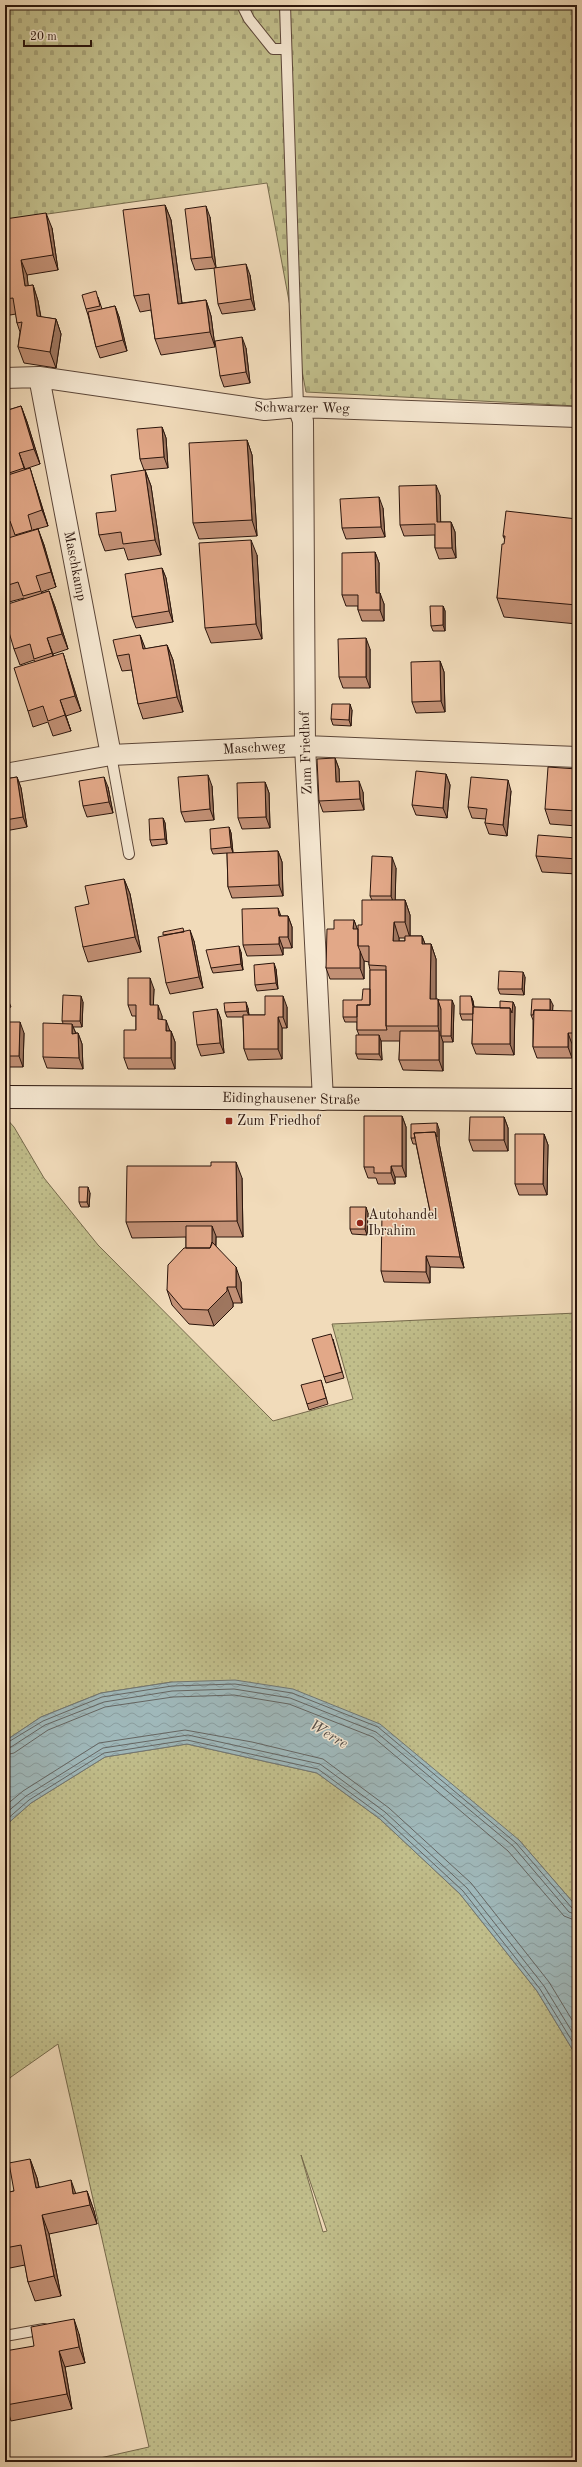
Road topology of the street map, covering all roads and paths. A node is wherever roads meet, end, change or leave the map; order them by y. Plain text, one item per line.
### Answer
1 (242, 5) edge
2 (285, 5) edge
3 (286, 49) junction
4 (39, 377) junction
5 (5, 378) edge
6 (298, 407) junction
7 (577, 417) edge
8 (305, 746) junction
9 (111, 755) junction
10 (577, 757) edge
11 (5, 774) edge
12 (130, 854) dead end
13 (5, 1098) edge
14 (322, 1100) junction
15 (577, 1100) edge
16 (55, 2327) edge
17 (5, 2336) edge

1 - 3 lane
2 - 3 lane
3 - 6 lane
4 - 5 street, Schwarzer Weg
4 - 6 street, Schwarzer Weg
4 - 9 street, Maschkamp
6 - 7 street, Schwarzer Weg
6 - 8 street, Zum Friedhof
8 - 9 street, Maschweg
8 - 10 street, Maschweg
8 - 14 street, Zum Friedhof
9 - 11 street, Maschweg
9 - 12 lane
13 - 14 main road, Eidinghausener Straße
14 - 15 main road, Eidinghausener Straße
16 - 17 lane

